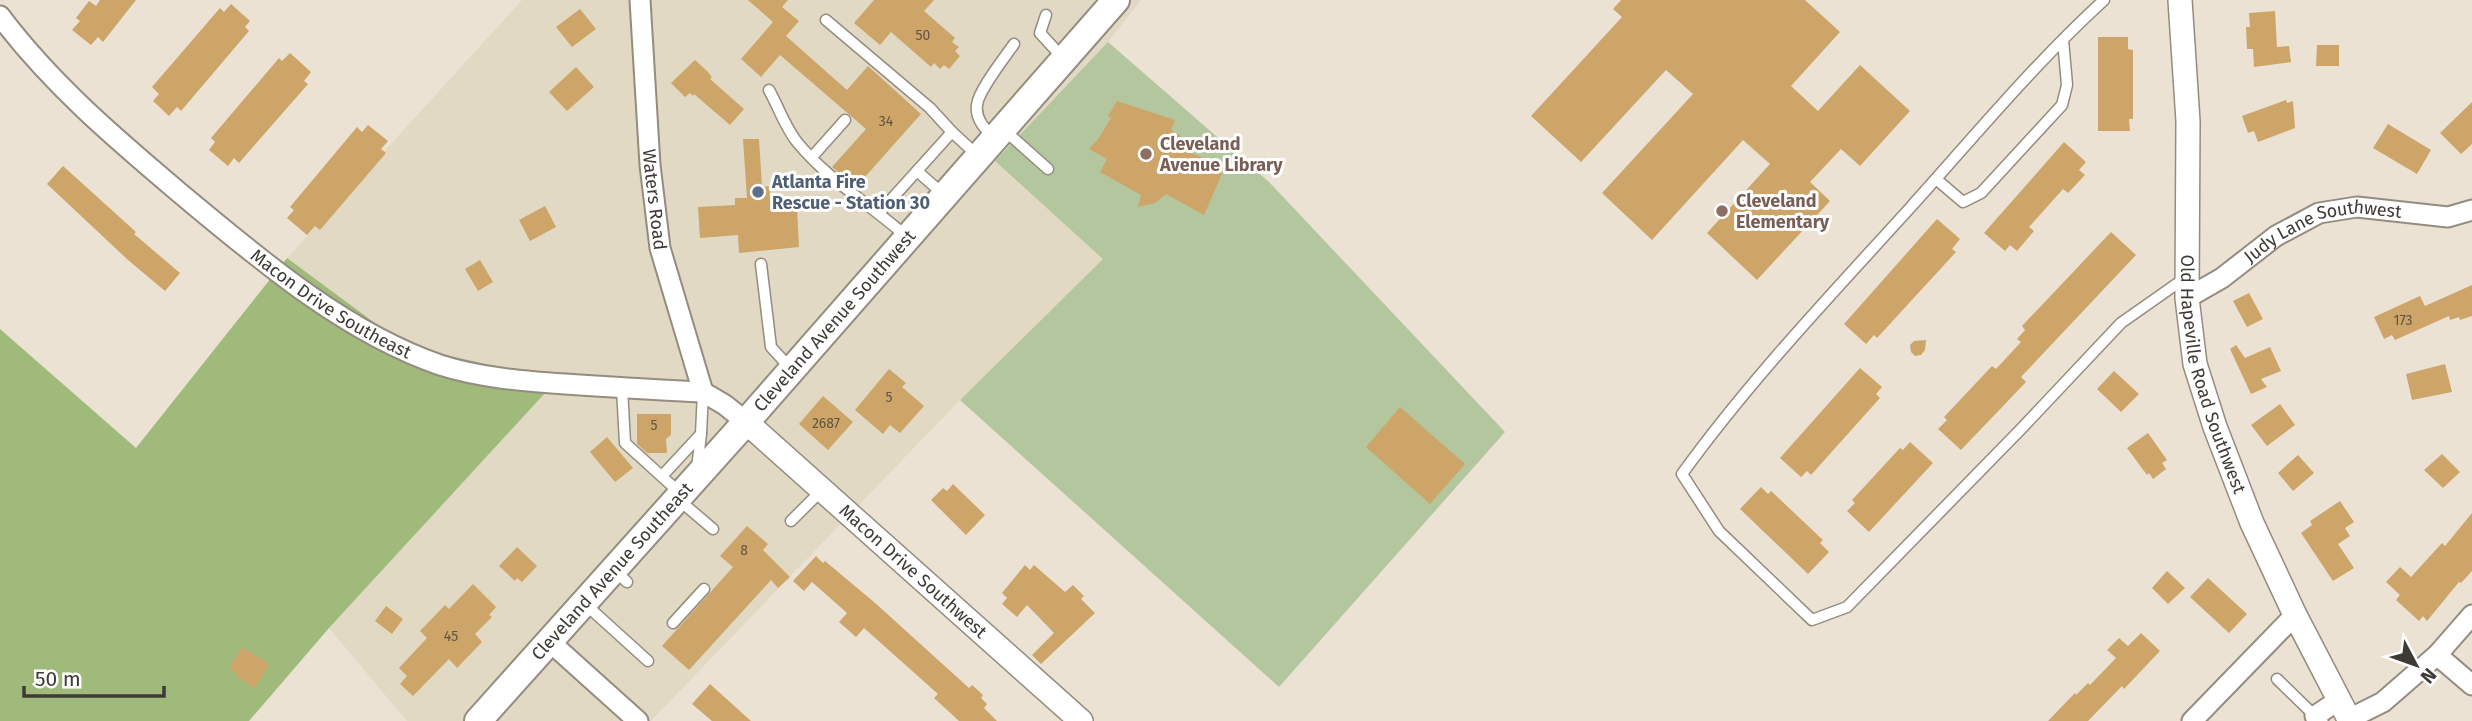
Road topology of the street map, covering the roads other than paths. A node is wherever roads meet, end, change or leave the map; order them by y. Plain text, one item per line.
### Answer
1 (640, 0) edge
2 (2104, 0) edge
3 (2180, 0) edge
4 (1110, 2) edge
5 (1046, 15) dead end
6 (0, 16) edge
7 (826, 20) dead end
8 (2063, 40) junction
9 (1014, 44) dead end
10 (1064, 59) junction
11 (769, 90) dead end
12 (845, 120) dead end
13 (952, 132) junction
14 (992, 141) junction
15 (812, 157) junction
16 (1048, 169) dead end
17 (917, 171) junction
18 (1936, 179) junction
19 (944, 195) junction
20 (2472, 210) edge
21 (879, 213) junction
22 (907, 237) junction
23 (761, 264) dead end
24 (2188, 287) junction
25 (792, 369) junction
26 (622, 388) junction
27 (703, 392) junction
28 (746, 422) junction
29 (701, 434) junction
30 (679, 486) junction
31 (822, 490) junction
32 (791, 521) dead end
33 (713, 529) dead end
34 (704, 590) dead end
35 (584, 602) junction
36 (2295, 615) junction
37 (2472, 615) edge
38 (673, 623) dead end
39 (549, 641) junction
40 (2437, 655) junction
41 (648, 661) dead end
42 (2277, 680) dead end
43 (2472, 685) edge
44 (2346, 713) edge
45 (2317, 718) edge
46 (478, 721) edge
47 (638, 721) edge
48 (1081, 721) edge
49 (2192, 721) edge

1 - 27 street, Waters Road
2 - 8 lane
3 - 24 street, Old Hapeville Road Southwest
4 - 10 main road, Cleveland Avenue Southwest
5 - 10 lane
6 - 26 street, Macon Drive Southeast
7 - 13 lane
8 - 18 lane
8 - 18 lane
9 - 14 lane
10 - 14 main road, Cleveland Avenue Southwest
11 - 15 lane
12 - 15 lane
13 - 14 lane
13 - 17 lane
14 - 16 lane
14 - 19 main road, Cleveland Avenue Southwest
15 - 21 lane
17 - 19 lane
17 - 21 lane
18 - 24 lane
19 - 22 main road, Cleveland Avenue Southwest
20 - 24 street, Judy Lane Southwest
21 - 22 lane
22 - 25 main road, Cleveland Avenue Southwest
23 - 25 lane
24 - 36 street, Old Hapeville Road Southwest
25 - 28 main road, Cleveland Avenue Southwest
26 - 27 street, Macon Drive Southeast
26 - 30 lane
27 - 28 street
27 - 29 lane
28 - 30 main road, Cleveland Avenue Southeast
28 - 31 street, Macon Drive Southwest
29 - 30 lane
29 - 30 lane
30 - 33 lane
30 - 35 main road, Cleveland Avenue Southeast
31 - 32 lane
31 - 48 street, Macon Drive Southwest
34 - 38 lane
35 - 39 main road, Cleveland Avenue Southeast
35 - 41 lane
36 - 44 street, Old Hapeville Road Southwest
36 - 49 street
37 - 40 street
39 - 46 main road, Cleveland Avenue Southeast
39 - 47 street
40 - 43 street
40 - 44 street
42 - 45 lane
44 - 45 street

